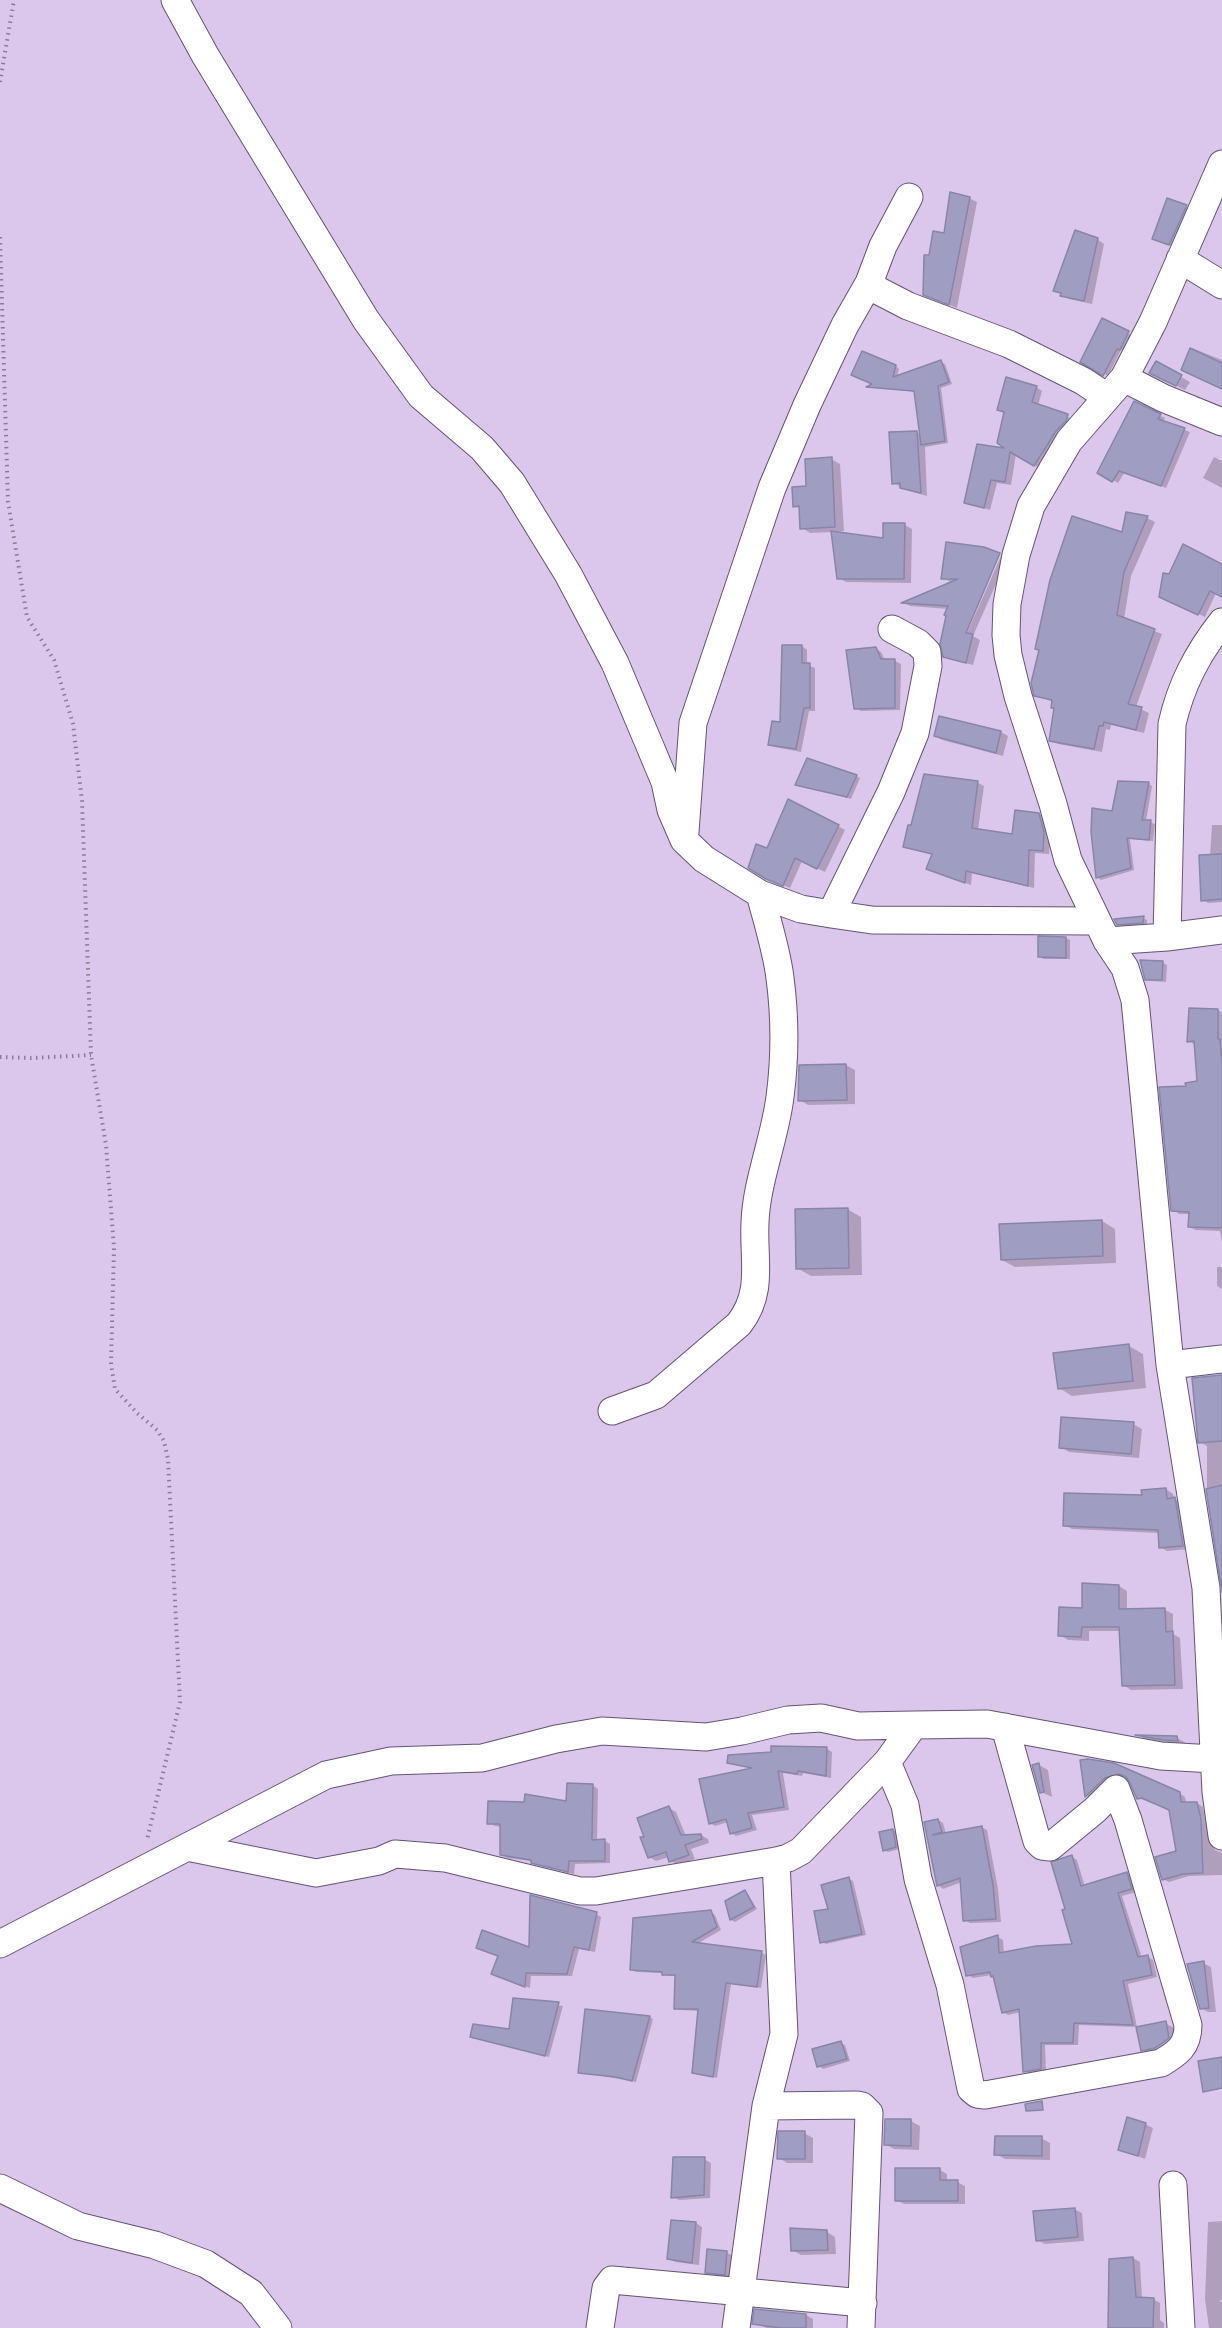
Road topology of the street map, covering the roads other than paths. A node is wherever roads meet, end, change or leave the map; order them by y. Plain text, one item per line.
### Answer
1 (175, 0) edge
2 (1222, 164) edge
3 (909, 197) dead end
4 (1180, 259) junction
5 (869, 283) junction
6 (1222, 285) edge
7 (1115, 388) junction
8 (1222, 422) edge
9 (1222, 622) edge
10 (892, 629) dead end
11 (684, 840) junction
12 (760, 894) junction
13 (831, 914) junction
14 (1222, 930) edge
15 (1102, 931) junction
16 (1167, 938) junction
17 (1222, 1359) edge
18 (1170, 1365) junction
19 (612, 1411) dead end
20 (1214, 1592) edge
21 (914, 1725) junction
22 (1005, 1727) junction
23 (1217, 1745) edge
24 (1124, 1750) junction
25 (887, 1762) junction
26 (1116, 1788) junction
27 (1219, 1795) edge
28 (1222, 1836) edge
29 (187, 1847) junction
30 (777, 1861) junction
31 (0, 1944) edge
32 (766, 2106) junction
33 (1173, 2185) dead end
34 (0, 2188) edge
35 (740, 2291) junction
36 (862, 2315) edge
37 (278, 2328) edge
38 (600, 2328) edge
39 (736, 2328) edge
40 (1181, 2328) edge

1 - 11 street
2 - 4 street
3 - 5 street
4 - 6 street
4 - 7 street
5 - 7 street
5 - 11 street
7 - 8 street
7 - 15 street
9 - 16 street
10 - 13 street
11 - 12 street
12 - 13 street
12 - 19 street
13 - 15 street
14 - 16 street
15 - 16 street
15 - 18 street
17 - 18 street
18 - 20 street
20 - 23 street
21 - 22 street
21 - 25 street
21 - 29 street
22 - 24 street
22 - 26 street
23 - 24 street
23 - 27 street
24 - 26 street
25 - 26 street
25 - 30 street
27 - 28 street
29 - 30 street
29 - 31 street
30 - 32 street
32 - 35 street
32 - 36 street
33 - 40 street
34 - 37 street
35 - 36 street
35 - 38 street
35 - 39 street

